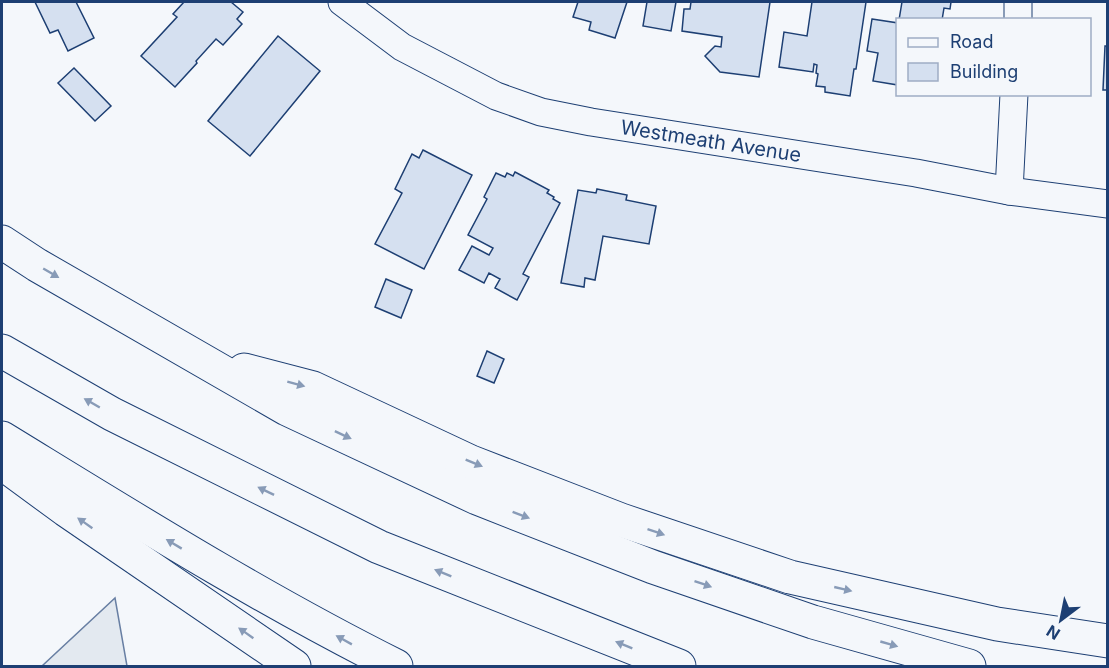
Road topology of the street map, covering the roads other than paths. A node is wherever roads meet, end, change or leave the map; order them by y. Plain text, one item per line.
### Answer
1 (342, 2) edge
2 (1018, 2) edge
3 (1018, 18) edge
4 (1014, 96) edge
5 (1009, 190) junction
6 (1107, 204) edge
7 (2, 242) edge
8 (2, 351) edge
9 (199, 358) junction
10 (2, 438) edge
11 (2, 463) edge
12 (1107, 641) edge
13 (294, 666) edge
14 (396, 666) edge
15 (679, 666) edge
16 (969, 666) edge

1 - 5 street, Westmeath Avenue
2 - 3 street
4 - 5 street
5 - 6 street, Westmeath Avenue
7 -> 9 highway
15 -> 8 highway
9 -> 12 highway
9 -> 16 highway
14 -> 10 highway
13 -> 11 highway

